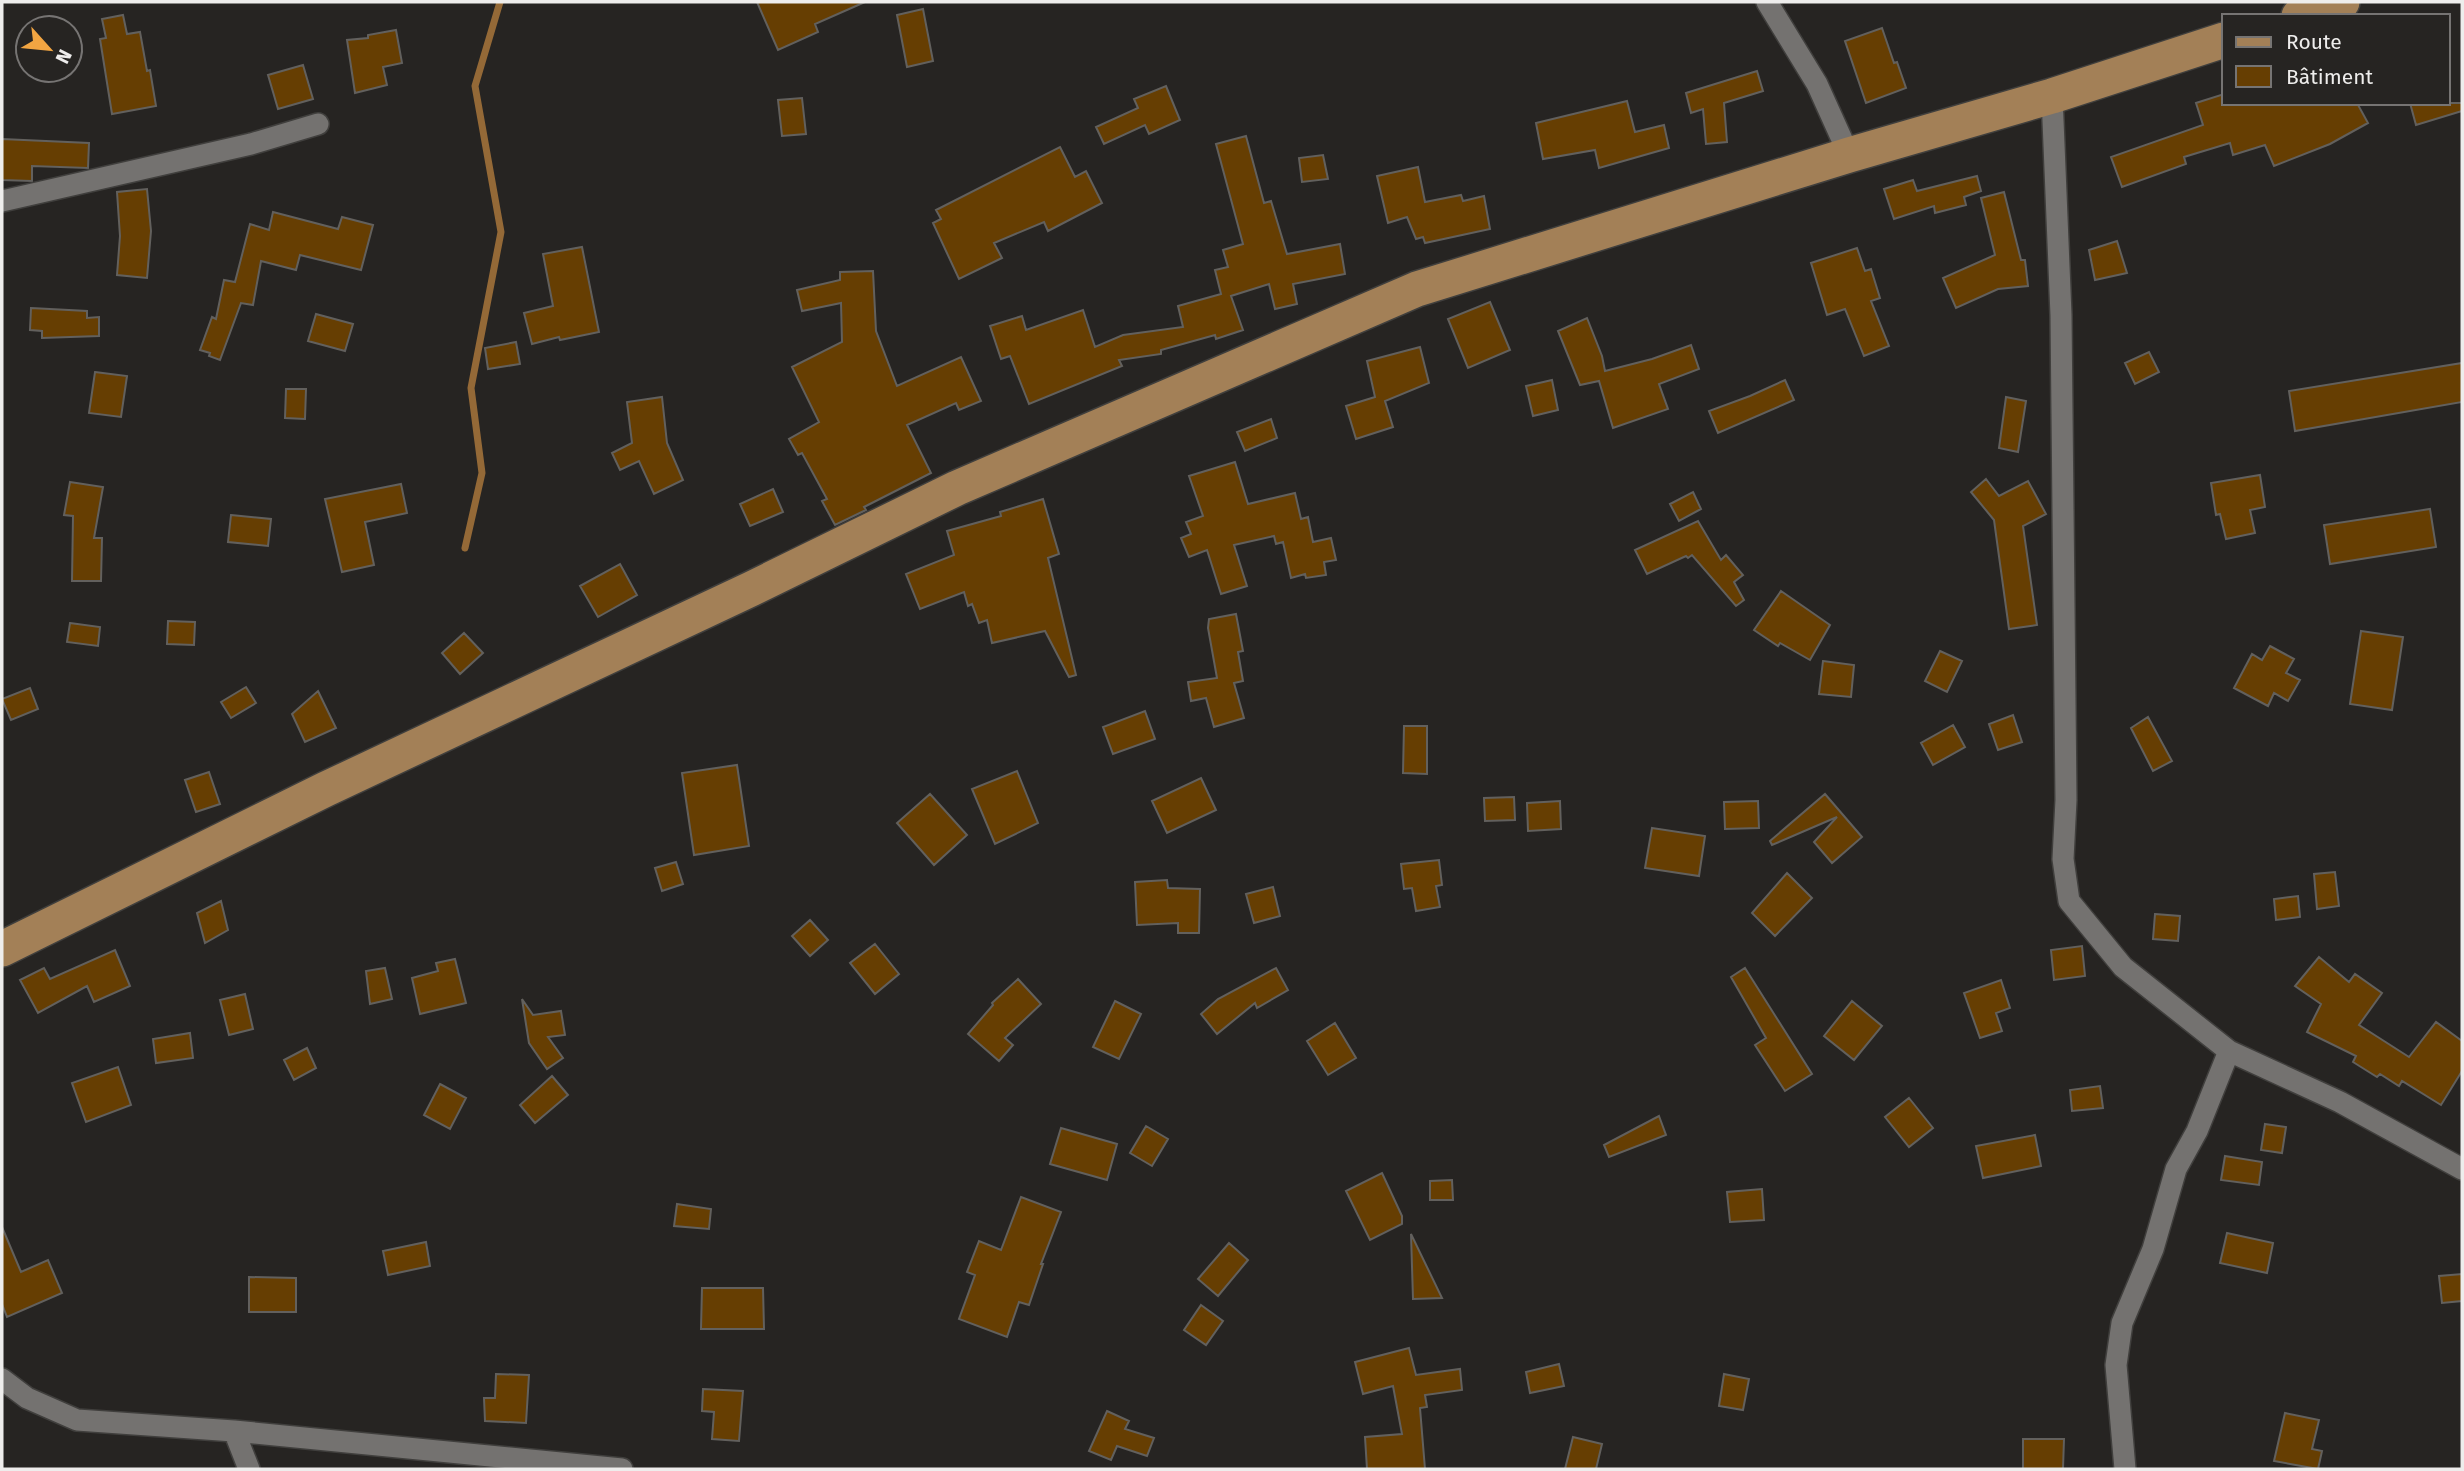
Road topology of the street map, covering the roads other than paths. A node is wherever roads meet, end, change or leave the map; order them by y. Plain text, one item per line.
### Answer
1 (1767, 2) edge
2 (2342, 2) edge
3 (2305, 14) edge
4 (2222, 41) edge
5 (2052, 96) junction
6 (318, 124) dead end
7 (1849, 155) junction
8 (2, 201) edge
9 (2, 949) edge
10 (2229, 1051) junction
11 (2462, 1169) edge
12 (2, 1379) edge
13 (234, 1431) junction
14 (249, 1469) edge
15 (622, 1469) edge
16 (2125, 1469) edge

1 - 7 street
2 - 3 main road
4 - 5 main road
5 - 7 main road
5 - 10 street
6 - 8 street
7 - 9 main road
10 - 11 street
10 - 16 street
12 - 13 street
13 - 14 street
13 - 15 street

